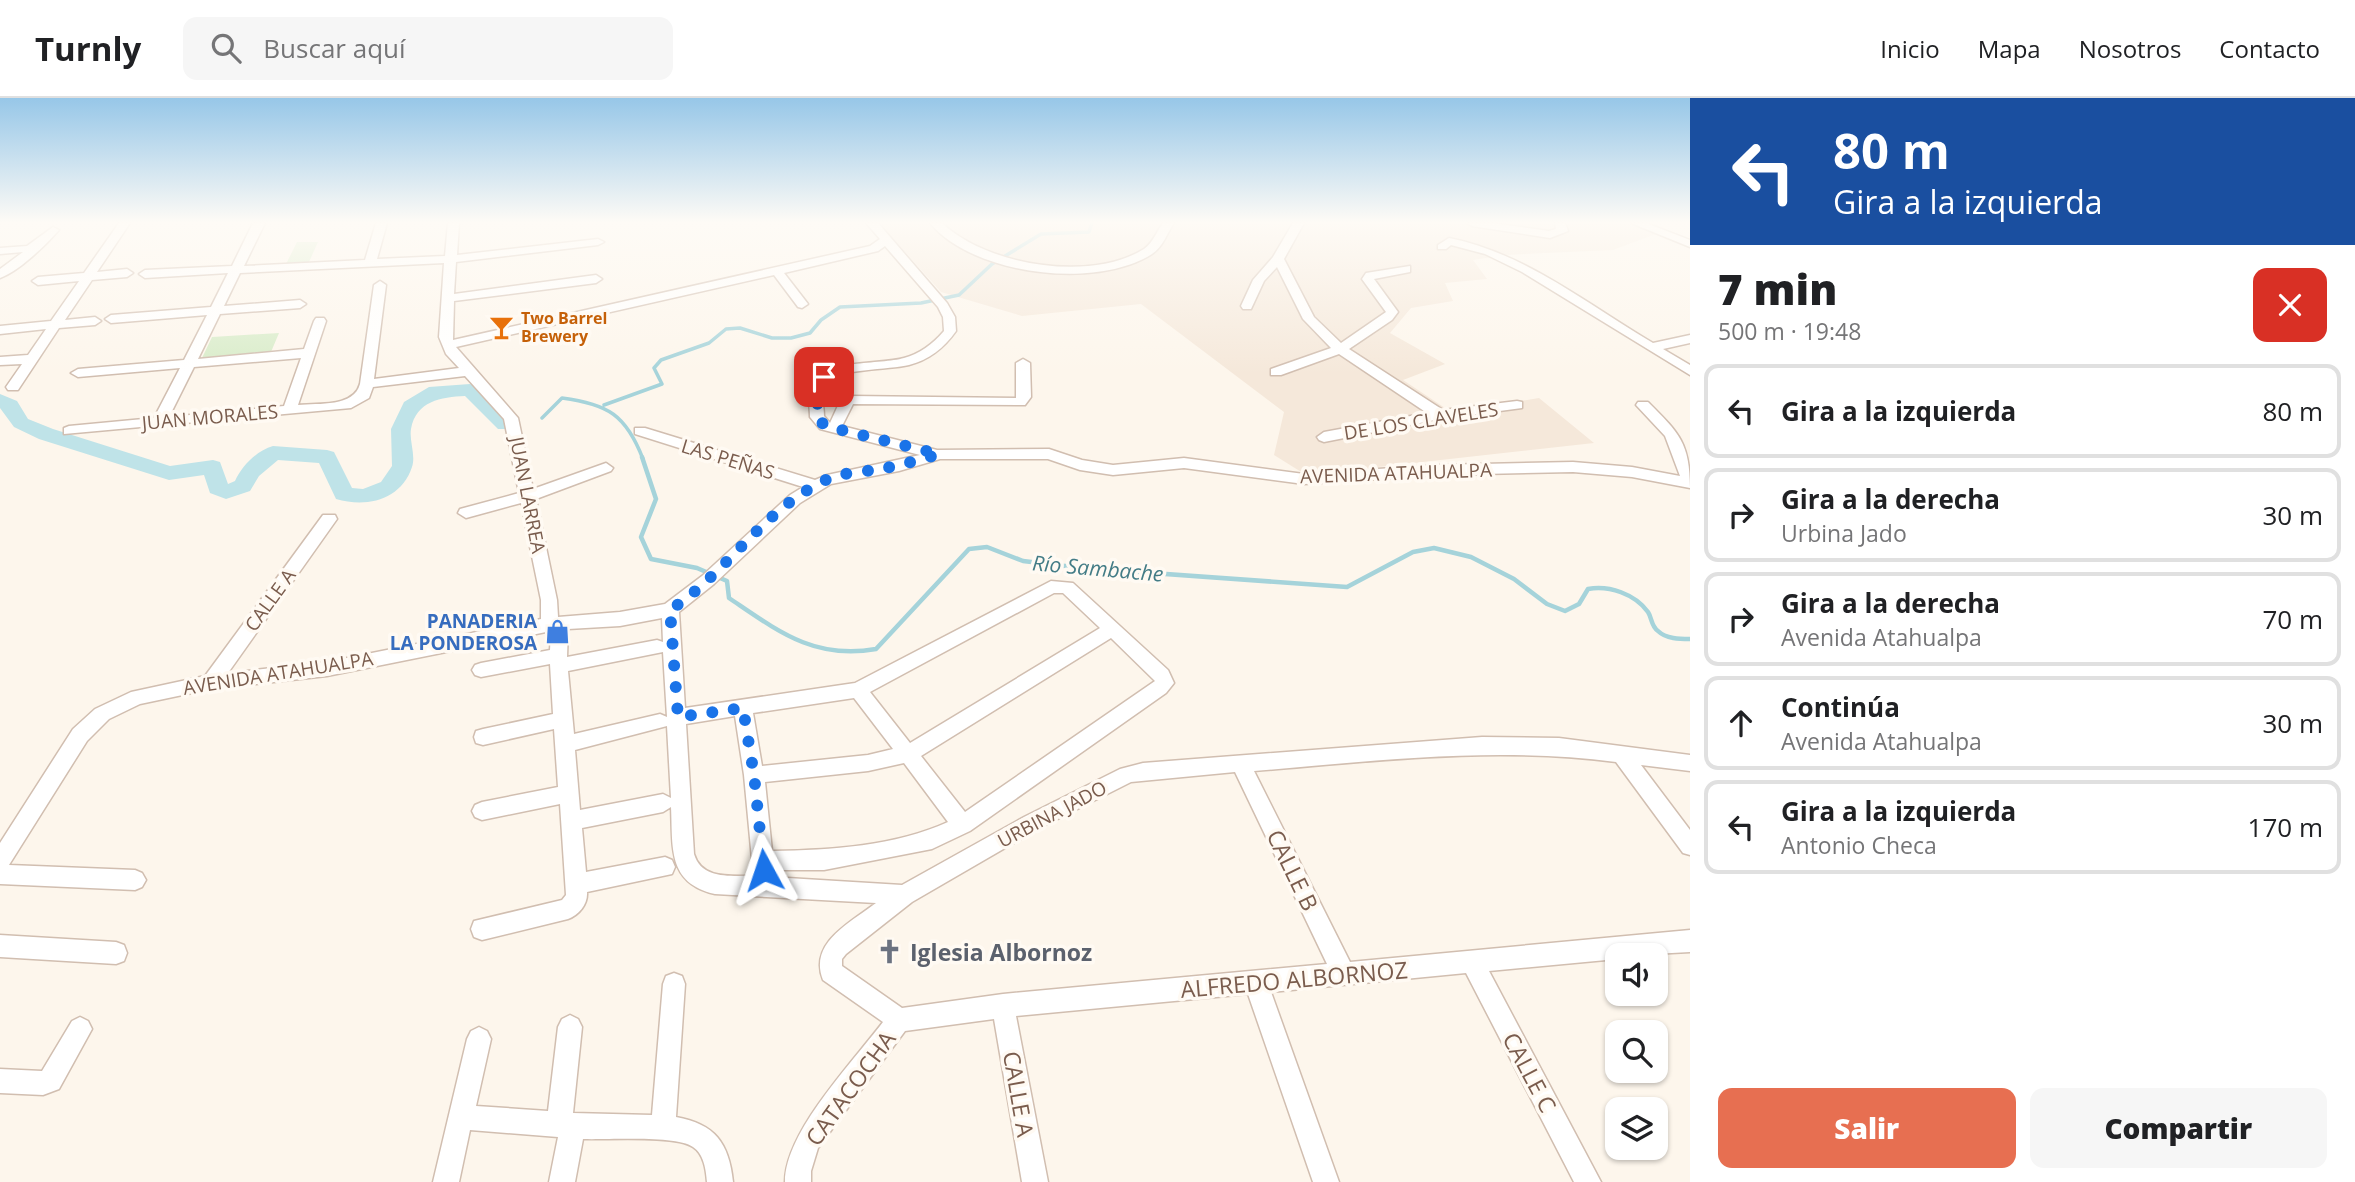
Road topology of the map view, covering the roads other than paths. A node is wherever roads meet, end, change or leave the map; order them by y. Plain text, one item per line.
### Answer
1 (89, 274) edge
2 (121, 274) edge
3 (145, 274) dead end
4 (154, 274) edge
5 (231, 274) edge
6 (450, 274) edge
7 (760, 274) edge
8 (779, 274) edge
9 (917, 274) edge
10 (1264, 274) edge
11 (1287, 274) edge
12 (1382, 274) edge
13 (1531, 274) edge
14 (87, 277) junction
15 (596, 279) dead end
16 (38, 281) dead end
17 (380, 285) dead end
18 (449, 298) junction
19 (300, 304) dead end
20 (802, 304) dead end
21 (1247, 306) dead end
22 (213, 311) junction
23 (111, 320) dead end
24 (95, 321) dead end
25 (320, 321) dead end
26 (53, 325) junction
27 (0, 330) edge
28 (1690, 338) edge
29 (449, 345) junction
30 (1652, 347) junction
31 (1342, 348) junction
32 (308, 353) junction
33 (32, 359) junction
34 (0, 361) edge
35 (1023, 363) dead end
36 (188, 365) junction
37 (469, 371) junction
38 (1690, 371) edge
39 (1276, 372) dead end
40 (78, 373) dead end
41 (367, 384) junction
42 (13, 387) dead end
43 (1517, 405) dead end
44 (1643, 405) dead end
45 (290, 409) junction
46 (1440, 415) junction
47 (160, 421) junction
48 (834, 429) junction
49 (69, 431) dead end
50 (640, 431) dead end
51 (1324, 437) dead end
52 (939, 454) junction
53 (606, 468) dead end
54 (1690, 482) edge
55 (816, 486) junction
56 (528, 496) junction
57 (466, 513) dead end
58 (329, 519) dead end
59 (670, 610) junction
60 (555, 624) junction
61 (1111, 629) junction
62 (657, 648) dead end
63 (559, 660) junction
64 (481, 670) dead end
65 (211, 682) junction
66 (858, 690) junction
67 (743, 708) junction
68 (564, 719) junction
69 (669, 720) junction
70 (482, 737) dead end
71 (566, 744) junction
72 (908, 754) junction
73 (1622, 755) junction
74 (1690, 763) edge
75 (1242, 766) junction
76 (754, 775) junction
77 (570, 793) junction
78 (663, 803) dead end
79 (482, 811) dead end
80 (572, 821) junction
81 (963, 825) junction
82 (1690, 846) edge
83 (0, 861) edge
84 (664, 867) dead end
85 (0, 874) edge
86 (135, 880) dead end
87 (577, 884) junction
88 (904, 895) junction
89 (482, 929) dead end
90 (1690, 940) edge
91 (0, 946) edge
92 (116, 953) dead end
93 (1472, 961) junction
94 (1344, 975) junction
95 (1255, 983) junction
96 (674, 984) dead end
97 (1003, 1006) junction
98 (899, 1020) junction
99 (570, 1027) dead end
100 (80, 1029) dead end
101 (480, 1039) dead end
102 (0, 1081) edge
103 (463, 1117) junction
104 (566, 1125) junction
105 (663, 1129) junction
106 (446, 1182) edge
107 (562, 1182) edge
108 (720, 1182) edge
109 (798, 1182) edge
110 (1035, 1182) edge
111 (1326, 1182) edge
112 (1588, 1182) edge

1 - 14 street
2 - 14 street
3 - 4 street
5 - 22 street
6 - 18 street
7 - 29 street
8 - 20 street
9 - 48 street
10 - 21 street
11 - 31 street
12 - 31 street
13 - 30 street
14 - 16 street
14 - 26 street
15 - 18 street
17 - 41 street
18 - 29 street
19 - 22 street
22 - 23 street
22 - 36 street
24 - 26 street
25 - 32 street
26 - 27 street
26 - 33 street
28 - 30 street
29 - 37 street, JUAN LARREA
30 - 38 street
31 - 39 street
31 - 46 street
32 - 36 street
32 - 45 street
33 - 34 street
33 - 42 street
35 - 48 street
36 - 40 street
36 - 47 street
37 - 41 street
37 - 56 street, JUAN LARREA
41 - 45 street, JUAN MORALES
43 - 46 street, DE LOS CLAVELES
44 - 54 street
45 - 47 street, JUAN MORALES
46 - 51 street, DE LOS CLAVELES
47 - 49 street, JUAN MORALES
48 - 52 street
50 - 55 street, LAS PEÑAS
52 - 54 street, AVENIDA ATAHUALPA
52 - 55 street, AVENIDA ATAHUALPA
53 - 56 street
55 - 59 street, AVENIDA ATAHUALPA
56 - 57 street
56 - 60 street, JUAN LARREA
58 - 65 street, CALLE A
59 - 60 street, AVENIDA ATAHUALPA
59 - 69 street
60 - 63 street, JUAN LARREA
60 - 65 street, AVENIDA ATAHUALPA
61 - 66 street
61 - 72 street
61 - 81 street
62 - 63 street
63 - 64 street
63 - 68 street, JUAN LARREA
65 - 83 street, AVENIDA ATAHUALPA
66 - 67 street
66 - 72 street
67 - 69 street
67 - 76 street
68 - 70 street
68 - 71 street, JUAN LARREA
69 - 71 street
69 - 88 street
71 - 77 street, JUAN LARREA
72 - 76 street
72 - 81 street
73 - 74 street, URBINA JADO
73 - 75 street, URBINA JADO
73 - 82 street
75 - 88 street, URBINA JADO
75 - 94 street, CALLE B
76 - 81 street
77 - 79 street
77 - 80 street, JUAN LARREA
78 - 80 street
80 - 87 street, JUAN LARREA
84 - 87 street
85 - 86 street
87 - 89 street
88 - 98 street, CATACOCHA
90 - 93 street, ALFREDO ALBORNOZ
91 - 92 street
93 - 94 street, ALFREDO ALBORNOZ
93 - 112 street, CALLE C
94 - 95 street, ALFREDO ALBORNOZ
95 - 97 street, ALFREDO ALBORNOZ
95 - 111 street
96 - 105 street
97 - 98 street, ALFREDO ALBORNOZ
97 - 110 street, CALLE A
98 - 109 street, CATACOCHA
99 - 104 street
100 - 102 street
101 - 103 street
103 - 104 street
103 - 106 street
104 - 105 street
104 - 107 street
105 - 108 street

